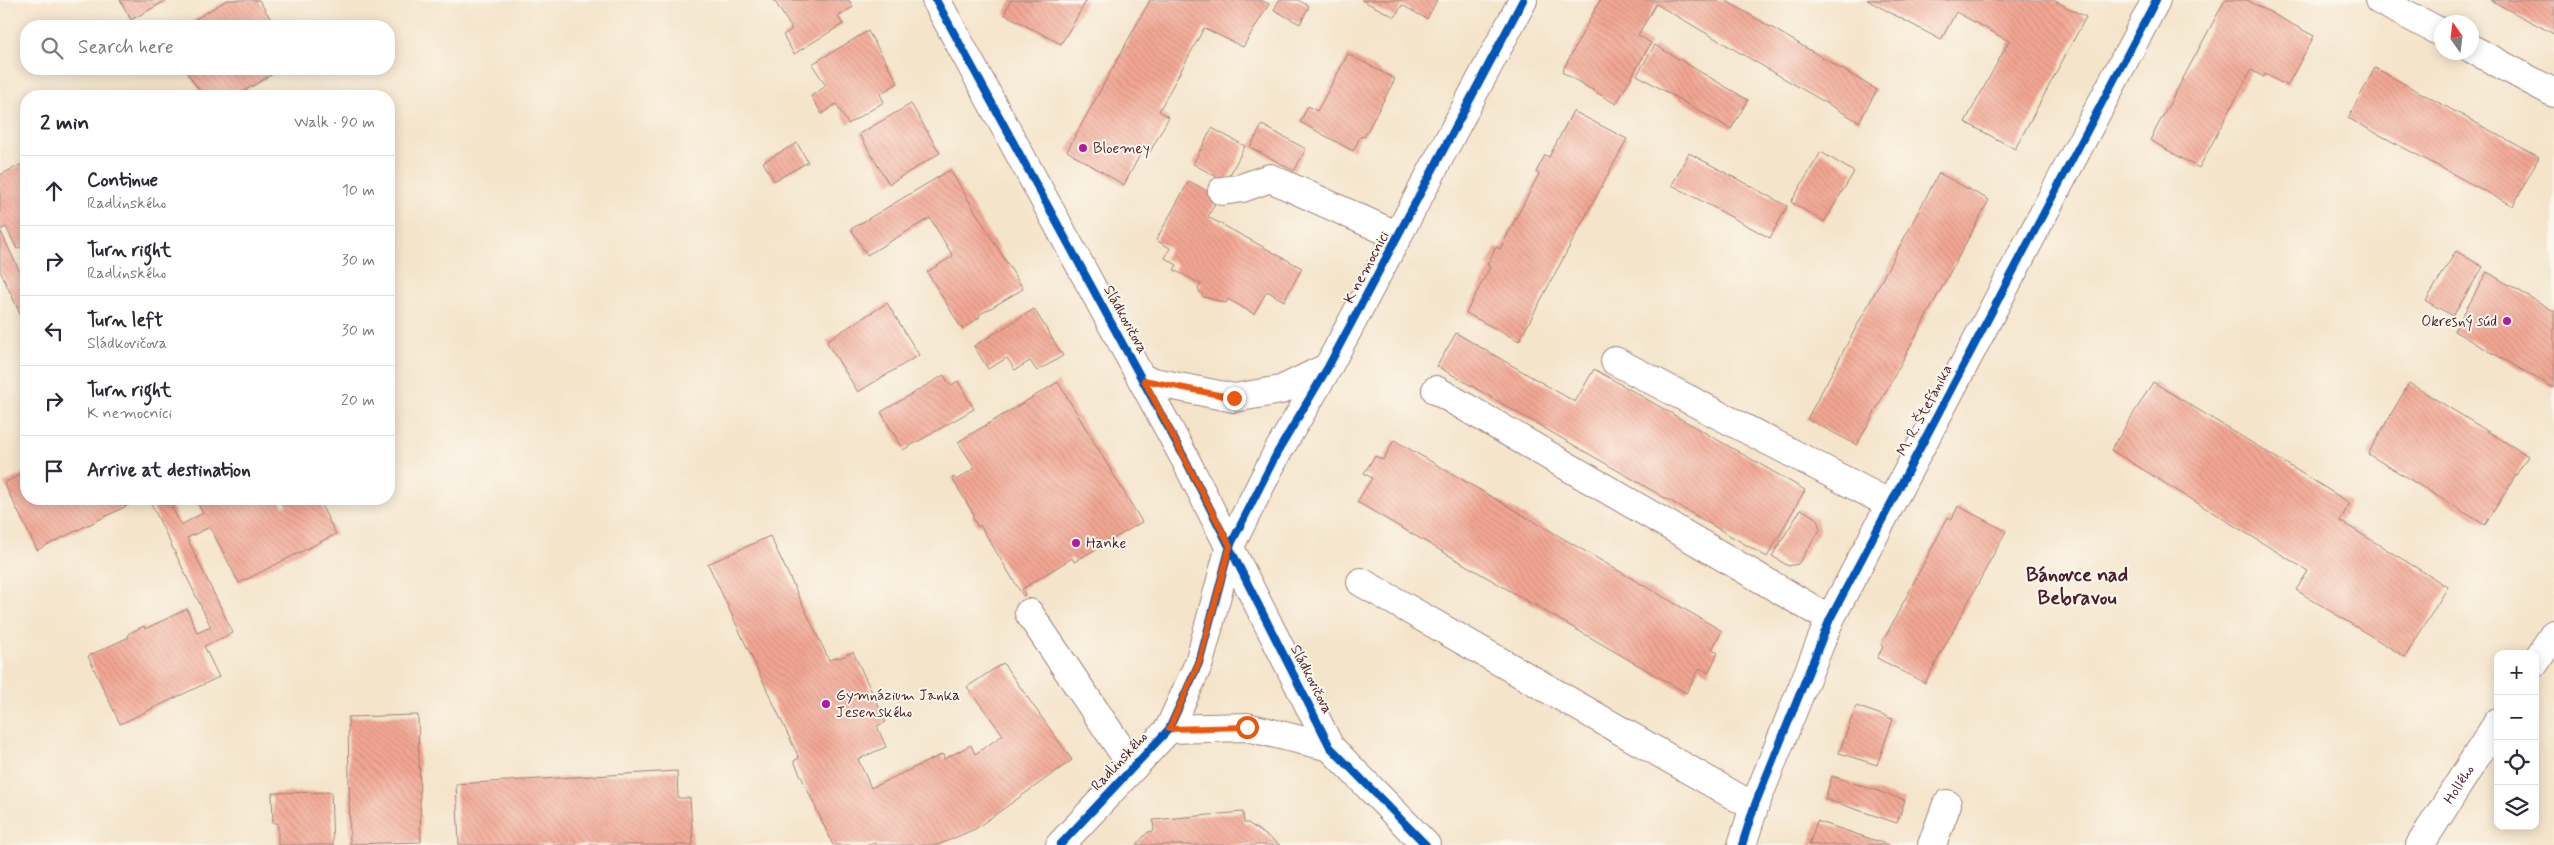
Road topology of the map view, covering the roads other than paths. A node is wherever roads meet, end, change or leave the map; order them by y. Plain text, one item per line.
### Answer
1 (936, 0) edge
2 (1523, 0) edge
3 (2156, 0) edge
4 (2379, 0) edge
5 (2434, 29) edge
6 (2479, 53) edge
7 (2554, 92) edge
8 (1222, 190) dead end
9 (1398, 236) junction
10 (1615, 361) dead end
11 (1328, 367) junction
12 (1144, 380) junction
13 (1436, 390) dead end
14 (1890, 504) junction
15 (1230, 546) junction
16 (1361, 582) dead end
17 (1029, 613) dead end
18 (1830, 619) junction
19 (2554, 634) edge
20 (2542, 663) edge
21 (2494, 728) edge
22 (1169, 729) junction
23 (1330, 747) junction
24 (1133, 767) junction
25 (1946, 804) dead end
26 (1754, 807) junction
27 (1424, 844) edge
28 (1060, 845) edge
29 (1742, 845) edge
30 (1932, 845) edge
31 (2420, 845) edge

1 - 12 street, Sládkovičova
2 - 9 street, K nemocnici
3 - 14 street, M. R. Štefánika
4 - 5 street
6 - 7 street
8 - 9 street
9 - 11 street, K nemocnici
10 - 14 street
11 - 12 street
11 - 15 street, K nemocnici
12 - 15 street, Sládkovičova
13 - 18 street
14 - 18 street, M. R. Štefánika
15 - 22 street, Radlinského
15 - 23 street, Sládkovičova
16 - 26 street
17 - 24 street
18 - 26 street, M. R. Štefánika
19 - 20 street
21 - 31 street, Hollého
22 - 23 street, Radlinského
22 - 24 street, Radlinského
23 - 27 street, Sládkovičova
24 - 28 street, Radlinského
25 - 30 street
26 - 29 street, M. R. Štefánika

